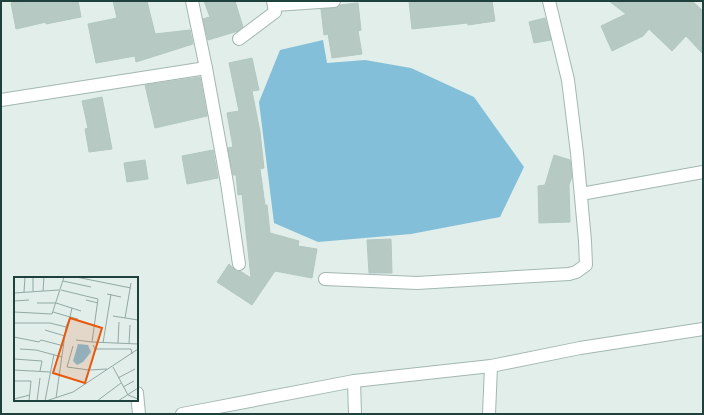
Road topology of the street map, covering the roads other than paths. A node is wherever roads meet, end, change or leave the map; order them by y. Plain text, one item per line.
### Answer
1 (192, 1) edge
2 (334, 1) edge
3 (548, 1) edge
4 (274, 3) edge
5 (239, 39) dead end
6 (206, 68) junction
7 (1, 100) edge
8 (703, 172) edge
9 (581, 194) junction
10 (239, 264) dead end
11 (325, 279) dead end
12 (703, 329) edge
13 (491, 366) junction
14 (354, 381) junction
15 (138, 401) edge
16 (228, 410) edge
17 (139, 414) edge
18 (182, 414) edge
19 (355, 414) edge
20 (489, 414) edge

1 - 6 street
2 - 4 street
3 - 9 street
4 - 5 street
6 - 7 street
6 - 10 street
8 - 9 street
9 - 11 street
12 - 13 street
13 - 14 street
13 - 20 street
14 - 16 street
14 - 19 street
15 - 17 street
16 - 18 street

